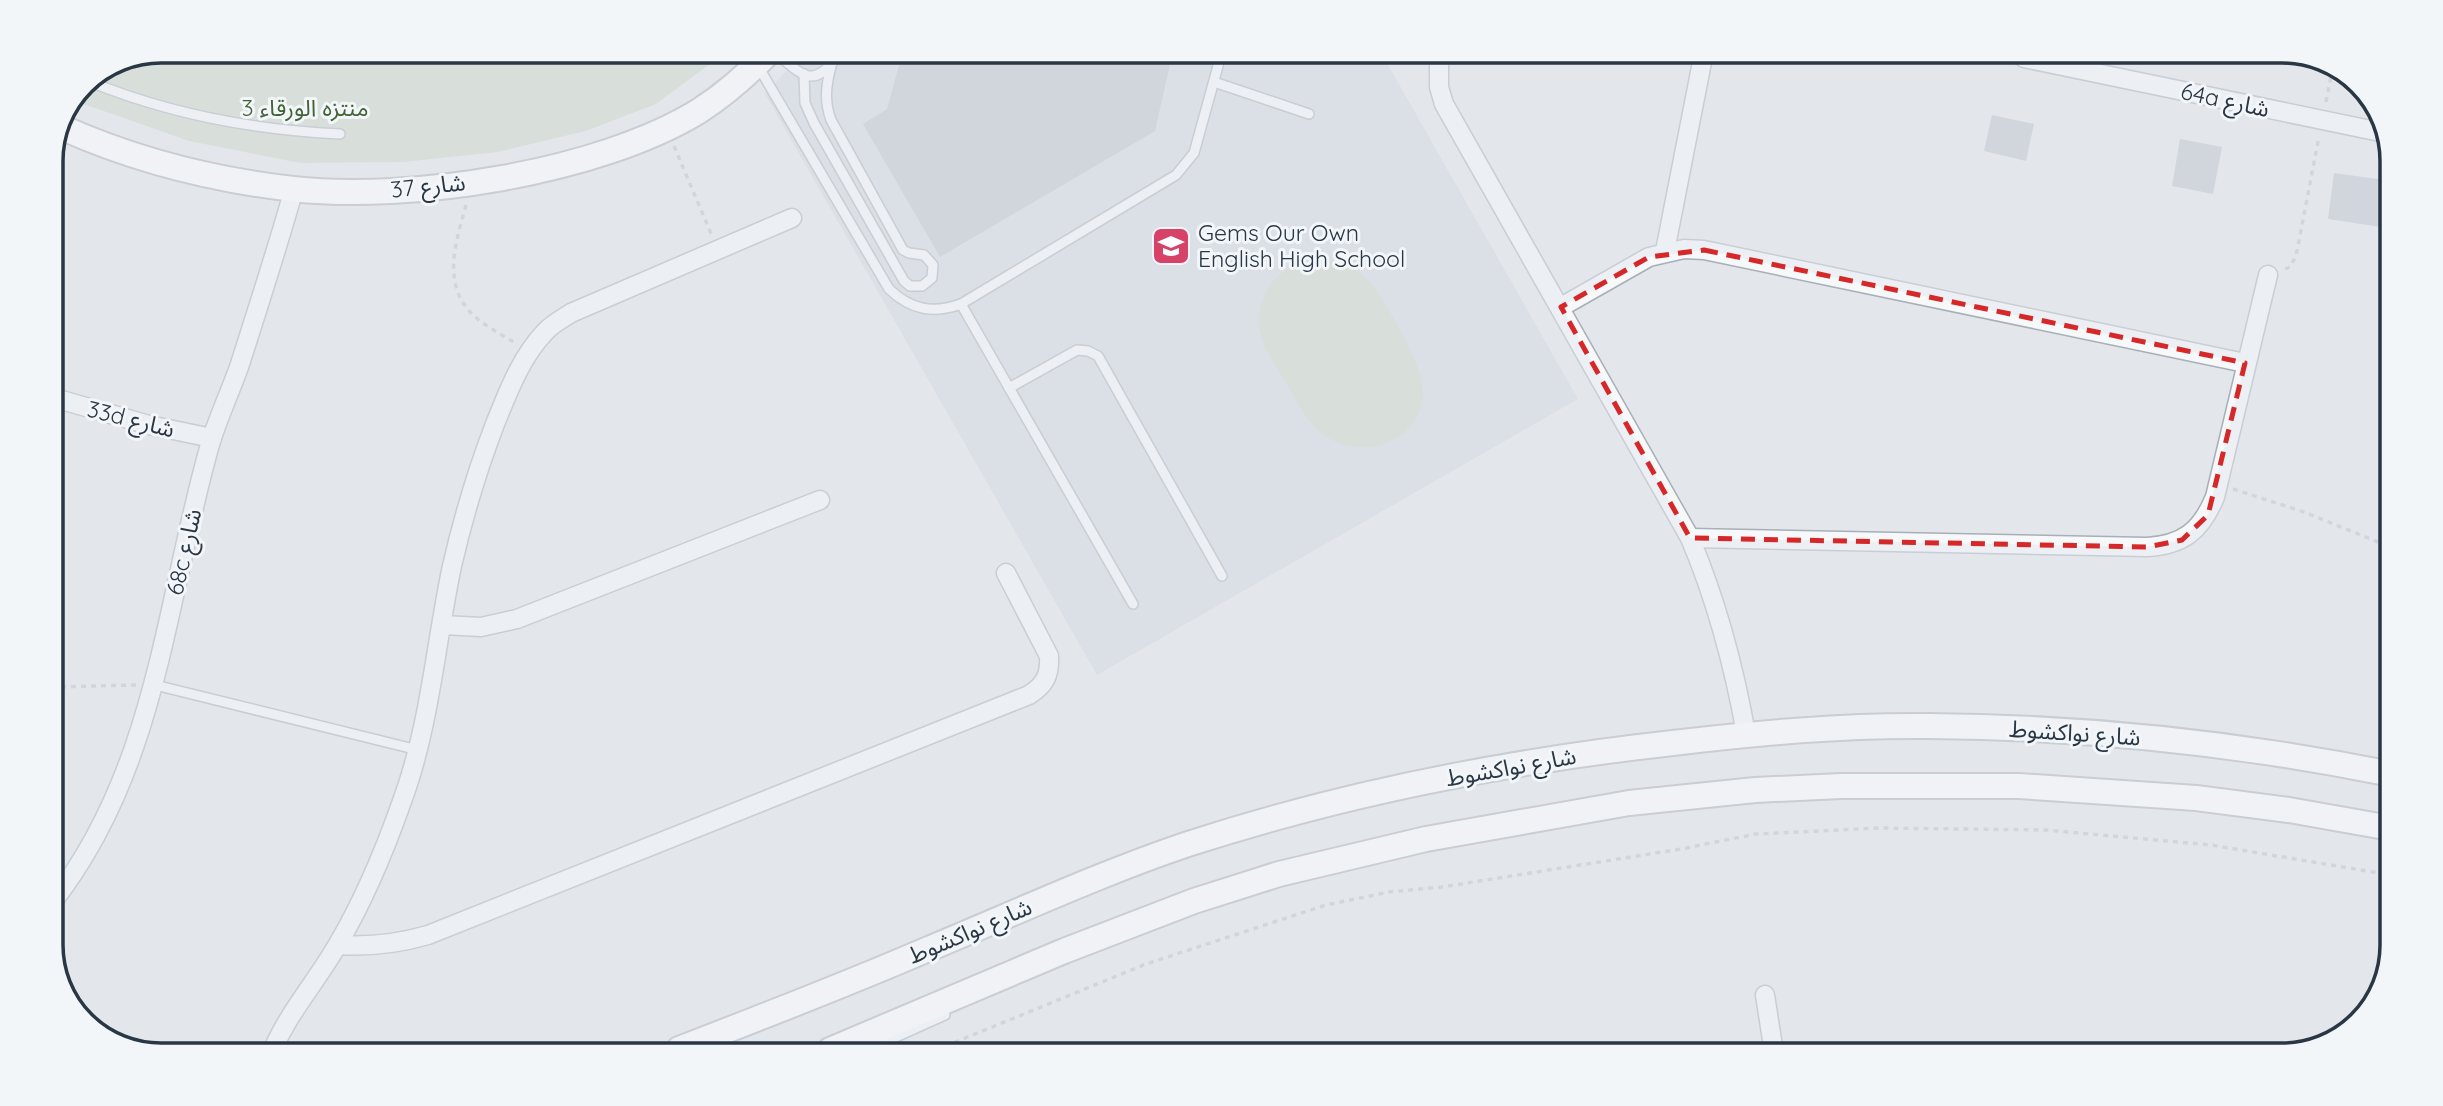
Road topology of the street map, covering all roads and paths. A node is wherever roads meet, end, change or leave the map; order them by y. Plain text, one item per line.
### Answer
1 (760, 63) edge
2 (770, 63) edge
3 (780, 63) edge
4 (833, 63) edge
5 (1219, 63) edge
6 (1439, 63) edge
7 (1702, 63) edge
8 (2048, 63) edge
9 (831, 66) junction
10 (804, 74) junction
11 (2331, 76) edge
12 (1214, 82) junction
13 (99, 85) edge
14 (1310, 114) dead end
15 (2322, 120) junction
16 (667, 128) junction
17 (68, 130) edge
18 (2375, 131) edge
19 (340, 134) dead end
20 (472, 182) junction
21 (294, 189) junction
22 (792, 218) dead end
23 (717, 249) junction
24 (1665, 251) junction
25 (2268, 275) joint
26 (961, 304) junction
27 (1561, 307) junction
28 (528, 352) junction
29 (2245, 363) junction
30 (1009, 388) junction
31 (63, 400) edge
32 (212, 438) junction
33 (2218, 484) junction
34 (820, 500) dead end
35 (1690, 538) junction
36 (2380, 543) edge
37 (1006, 573) dead end
38 (1222, 576) dead end
39 (1133, 604) dead end
40 (442, 625) junction
41 (155, 685) junction
42 (63, 687) edge
43 (1746, 734) junction
44 (418, 750) junction
45 (2380, 772) edge
46 (2380, 826) edge
47 (2380, 873) edge
48 (63, 886) edge
49 (1217, 894) junction
50 (1195, 912) dead end
51 (338, 945) junction
52 (1765, 995) dead end
53 (956, 1010) dead end
54 (277, 1043) edge
55 (695, 1043) edge
56 (844, 1043) edge
57 (883, 1043) edge
58 (953, 1043) edge
59 (1772, 1043) edge

1 - 16 street, شارع 37
2 - 26 lane
3 - 10 lane
4 - 9 lane
5 - 12 lane
6 - 27 street
7 - 24 street
8 - 15 street, 64a شارع
9 - 10 lane
9 - 10 lane
11 - 15 path
12 - 14 lane
12 - 26 lane
13 - 19 lane
15 - 18 street, 64a شارع
15 - 25 path
16 - 20 street, شارع 37
16 - 23 path
17 - 21 street, شارع 37
20 - 21 street, شارع 37
20 - 28 path
21 - 32 street, 68c شارع
22 - 23 street
23 - 28 street
24 - 27 street
24 - 29 street
25 - 29 street
26 - 30 lane
27 - 35 street
28 - 40 street
29 - 33 street
30 - 38 lane
30 - 39 lane
31 - 32 street, 33d شارع
32 - 41 street, 68c شارع
33 - 35 street
33 - 36 path
34 - 40 street
35 - 43 street
37 - 51 street
40 - 44 street
41 - 42 path
41 - 44 lane
41 - 48 street, 68c شارع
43 - 45 street, شارع نواكشوط
43 - 55 street, شارع نواكشوط
44 - 51 street
46 - 49 street
47 - 58 path
49 - 50 lane
49 - 56 street
51 - 54 street
52 - 59 street
53 - 57 lane

